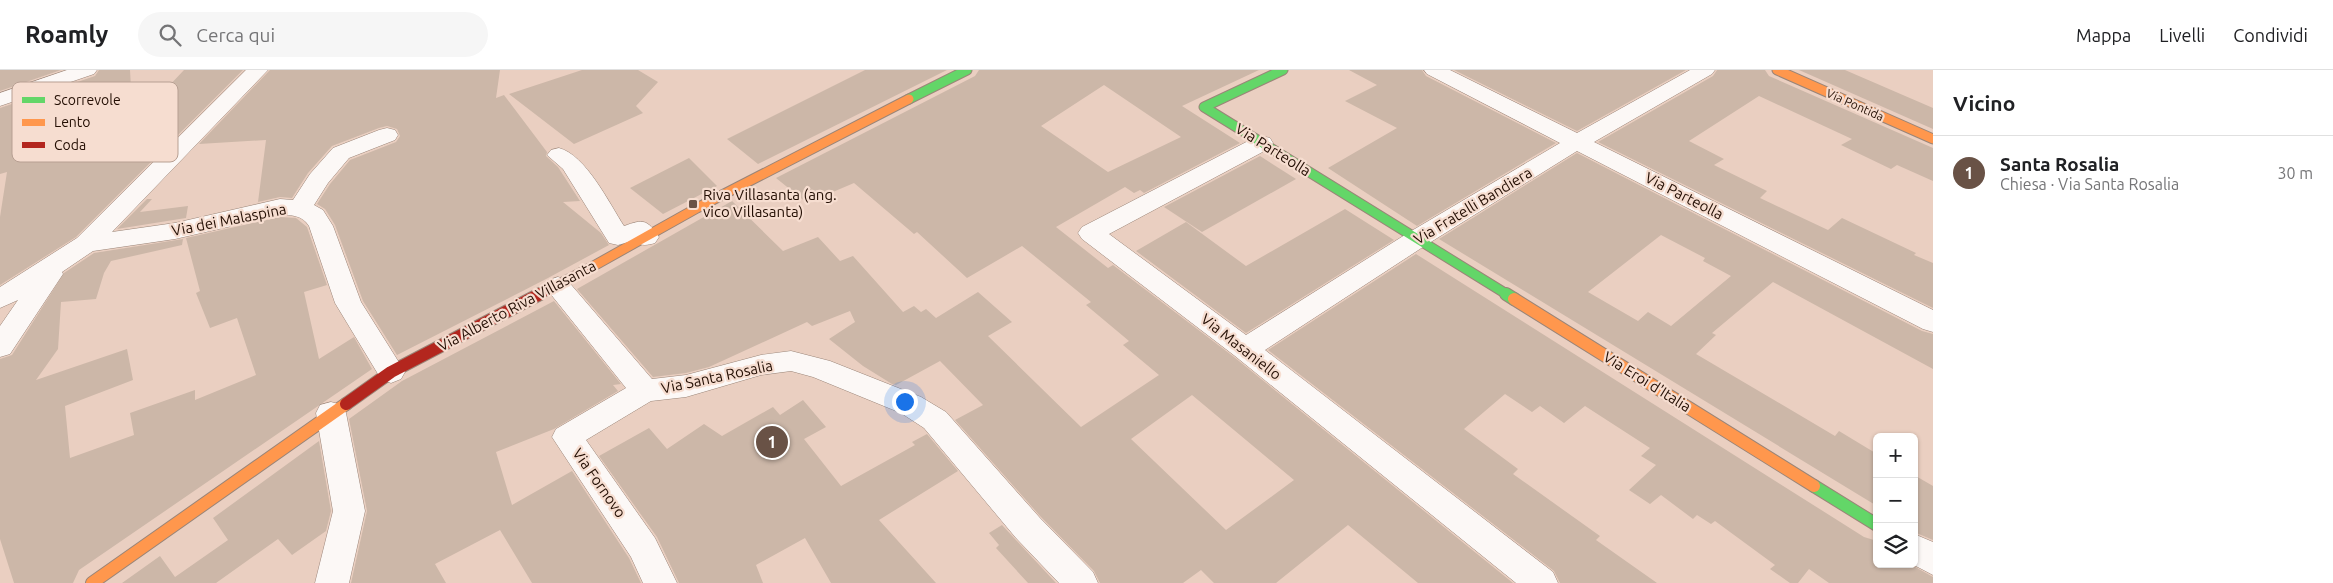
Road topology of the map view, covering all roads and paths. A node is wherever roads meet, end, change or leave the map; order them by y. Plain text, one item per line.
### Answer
1 (87, 70) edge
2 (258, 70) edge
3 (966, 70) edge
4 (1283, 70) edge
5 (1434, 70) edge
6 (1704, 70) edge
7 (1777, 70) edge
8 (52, 82) edge
9 (12, 96) edge
10 (0, 100) edge
11 (387, 135) dead end
12 (1933, 139) edge
13 (1577, 142) junction
14 (1262, 143) junction
15 (178, 151) edge
16 (559, 155) dead end
17 (167, 162) edge
18 (300, 208) junction
19 (646, 238) junction
20 (1417, 240) junction
21 (86, 244) junction
22 (55, 266) junction
23 (558, 286) junction
24 (0, 299) edge
25 (1933, 322) edge
26 (0, 347) edge
27 (1245, 349) junction
28 (391, 372) junction
29 (645, 391) junction
30 (331, 414) junction
31 (1874, 523) edge
32 (1918, 551) edge
33 (1933, 560) edge
34 (92, 583) edge
35 (332, 583) edge
36 (660, 583) edge
37 (1081, 583) edge
38 (1541, 583) edge

1 - 8 street
2 - 15 street
3 - 19 street, Via Alberto Riva Villasanta
4 - 14 street, Via Parteolla
5 - 13 street, Via Parteolla
6 - 13 street, Via Fratelli Bandiera
7 - 12 street, Via Pontida
9 - 10 street
11 - 18 street
13 - 20 street, Via Fratelli Bandiera
13 - 25 street, Via Parteolla
14 - 20 street, Via Parteolla
14 - 27 street, Via Masaniello
16 - 19 street
17 - 21 street
18 - 21 street, Via dei Malaspina
18 - 28 street, Via dei Malaspina
19 - 23 street, Via Alberto Riva Villasanta
20 - 27 street, Via Fratelli Bandiera
20 - 31 street, Via Eroi d'Italia
21 - 22 street
22 - 24 street
22 - 26 street
23 - 28 street, Via Alberto Riva Villasanta
23 - 29 street, Via Santa Rosalia
27 - 38 street, Via Masaniello
28 - 30 street, Via Alberto Riva Villasanta
29 - 36 street, Via Fornovo
29 - 37 street, Via Santa Rosalia
30 - 34 street, Via Alberto Riva Villasanta
30 - 35 street
32 - 33 street

